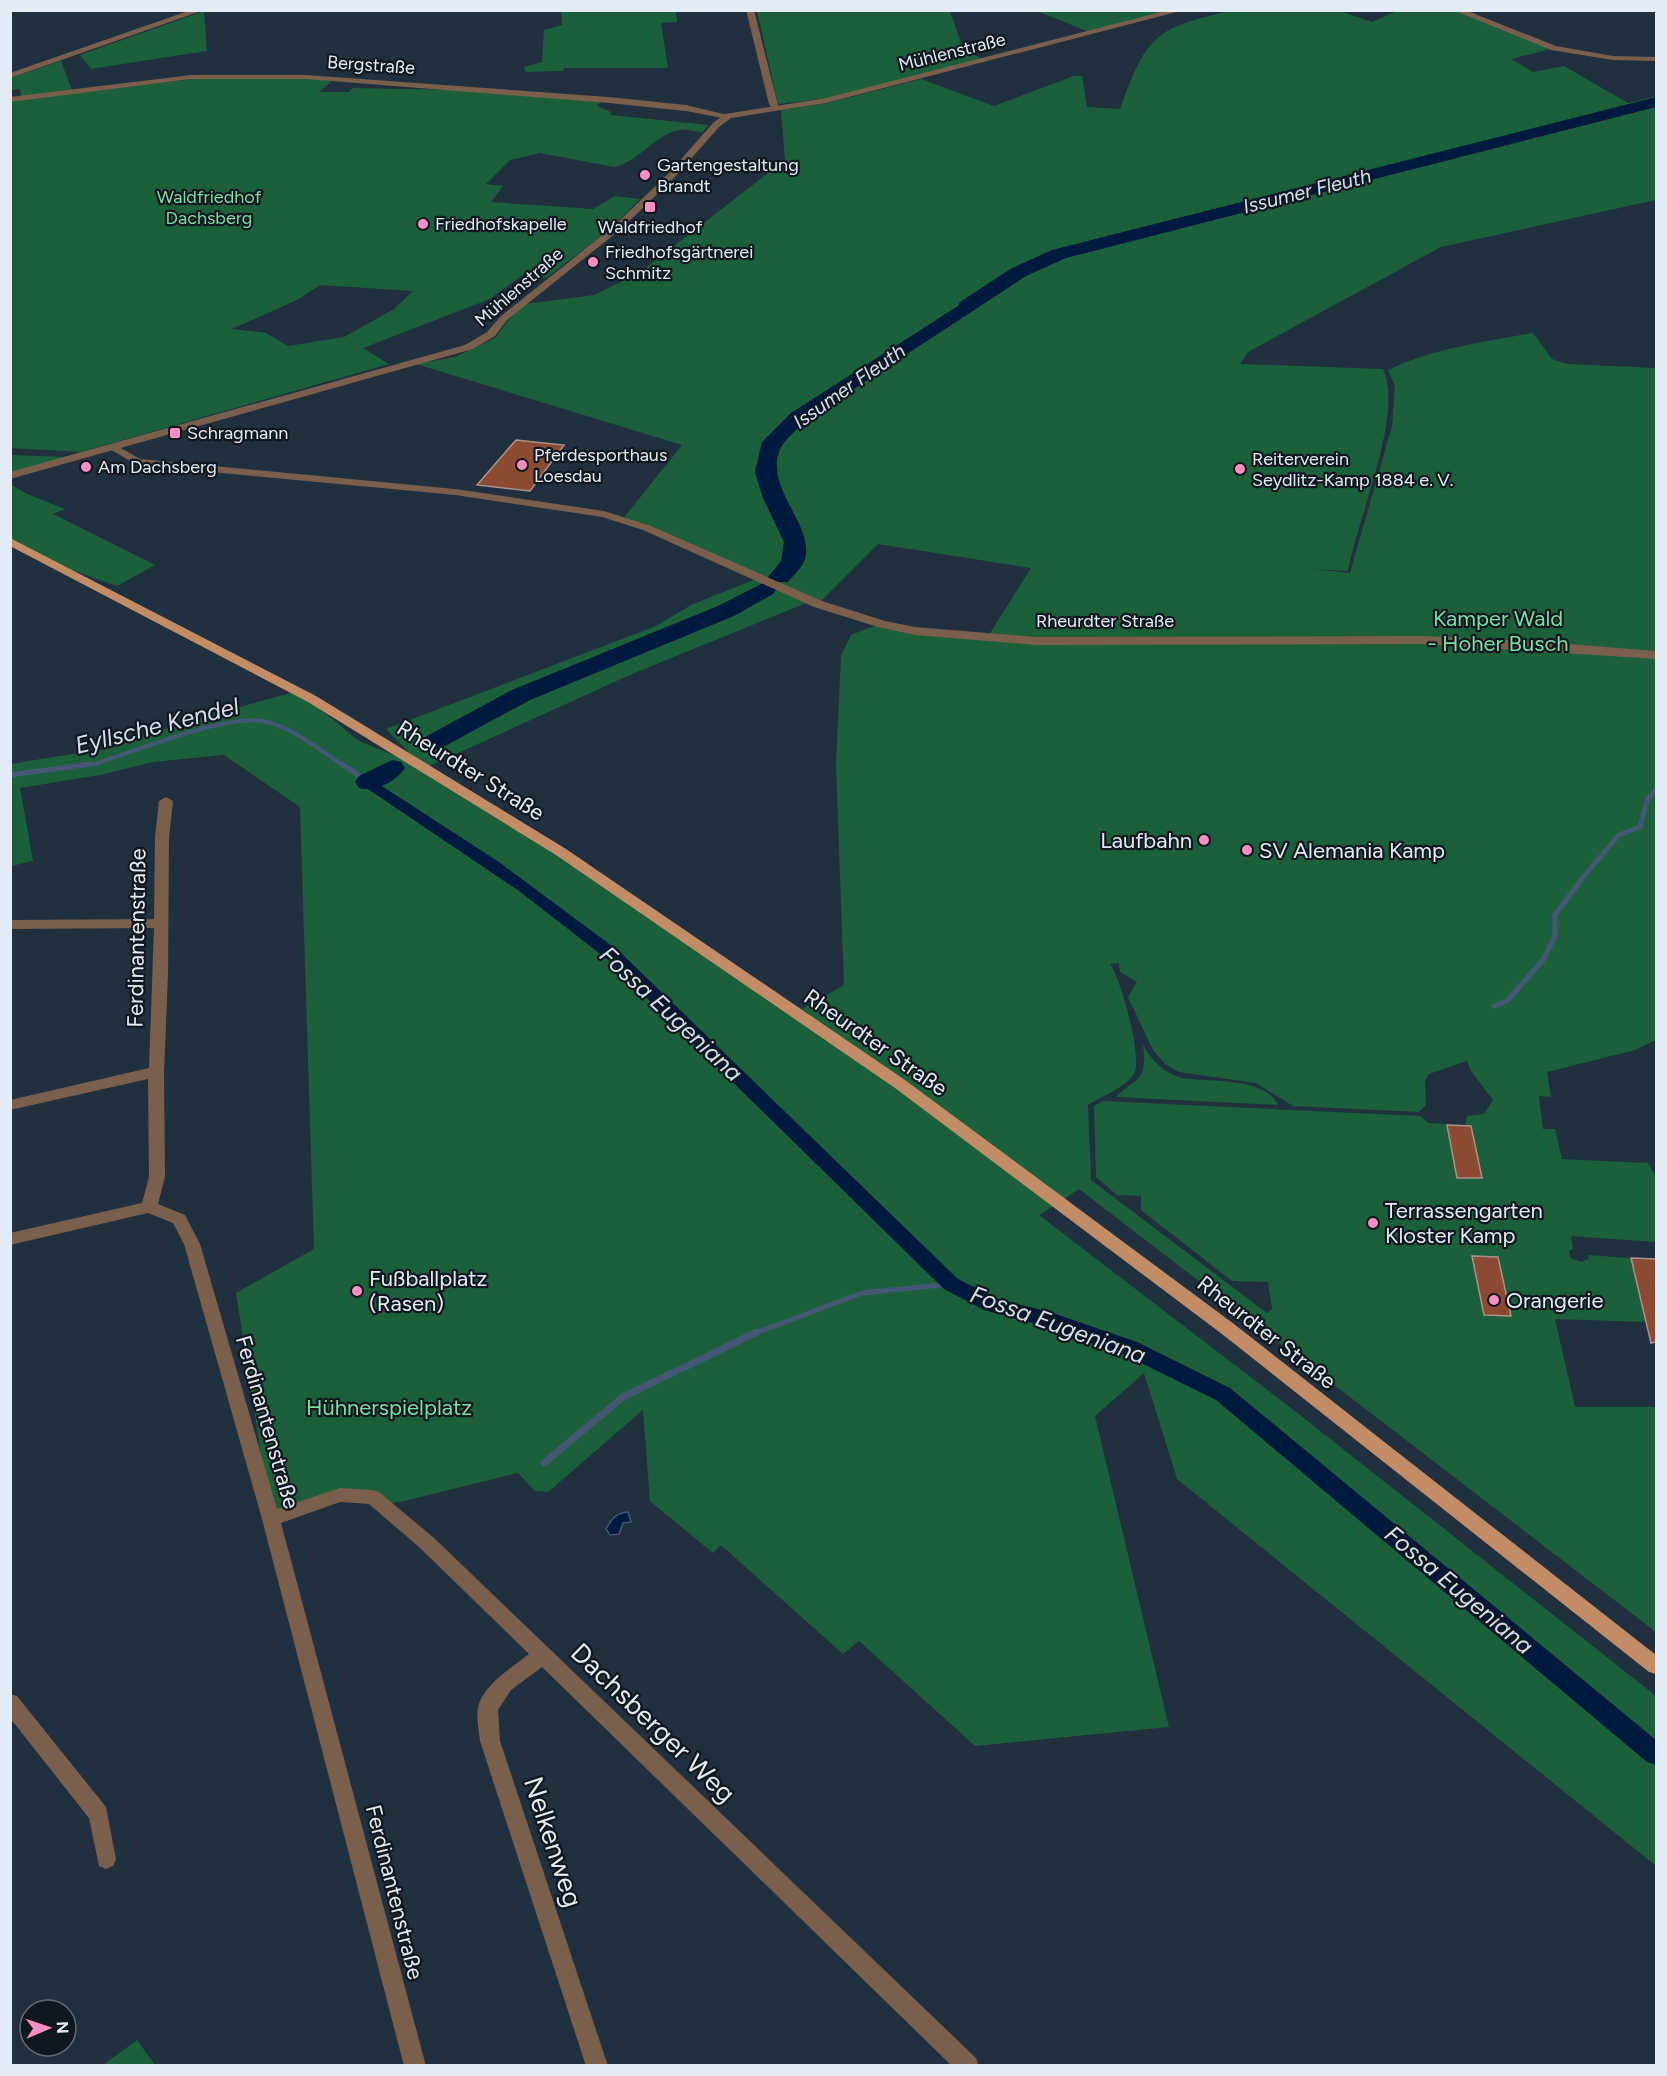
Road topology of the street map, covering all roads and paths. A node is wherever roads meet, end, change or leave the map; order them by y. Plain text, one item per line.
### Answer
1 (200, 10) edge
2 (750, 10) edge
3 (1179, 10) edge
4 (1457, 10) edge
5 (1656, 60) edge
6 (10, 76) edge
7 (10, 100) edge
8 (776, 107) junction
9 (728, 116) junction
10 (114, 447) junction
11 (10, 477) edge
12 (10, 541) edge
13 (1656, 655) edge
14 (166, 801) dead end
15 (160, 923) junction
16 (10, 925) edge
17 (156, 1072) junction
18 (10, 1105) edge
19 (149, 1207) junction
20 (10, 1239) edge
21 (271, 1519) junction
22 (543, 1655) junction
23 (1656, 1666) edge
24 (10, 1702) edge
25 (106, 1859) dead end
26 (415, 2066) edge
27 (597, 2066) edge
28 (968, 2066) edge

1 - 6 street
2 - 8 street
3 - 8 street, Mühlenstraße
4 - 5 street
7 - 9 street, Bergstraße
8 - 9 street, Mühlenstraße
9 - 10 street, Mühlenstraße
10 - 11 street, Mühlenstraße
10 - 13 street, Rheurdter Straße
12 - 23 main road, Rheurdter Straße
14 - 15 street, Ferdinantenstraße
15 - 16 street
15 - 17 street, Ferdinantenstraße
17 - 18 street
17 - 19 street, Ferdinantenstraße
19 - 20 street
19 - 21 street, Ferdinantenstraße
21 - 22 street, Dachsberger Weg
21 - 26 street, Ferdinantenstraße
22 - 27 street, Nelkenweg
22 - 28 street, Dachsberger Weg
24 - 25 street

